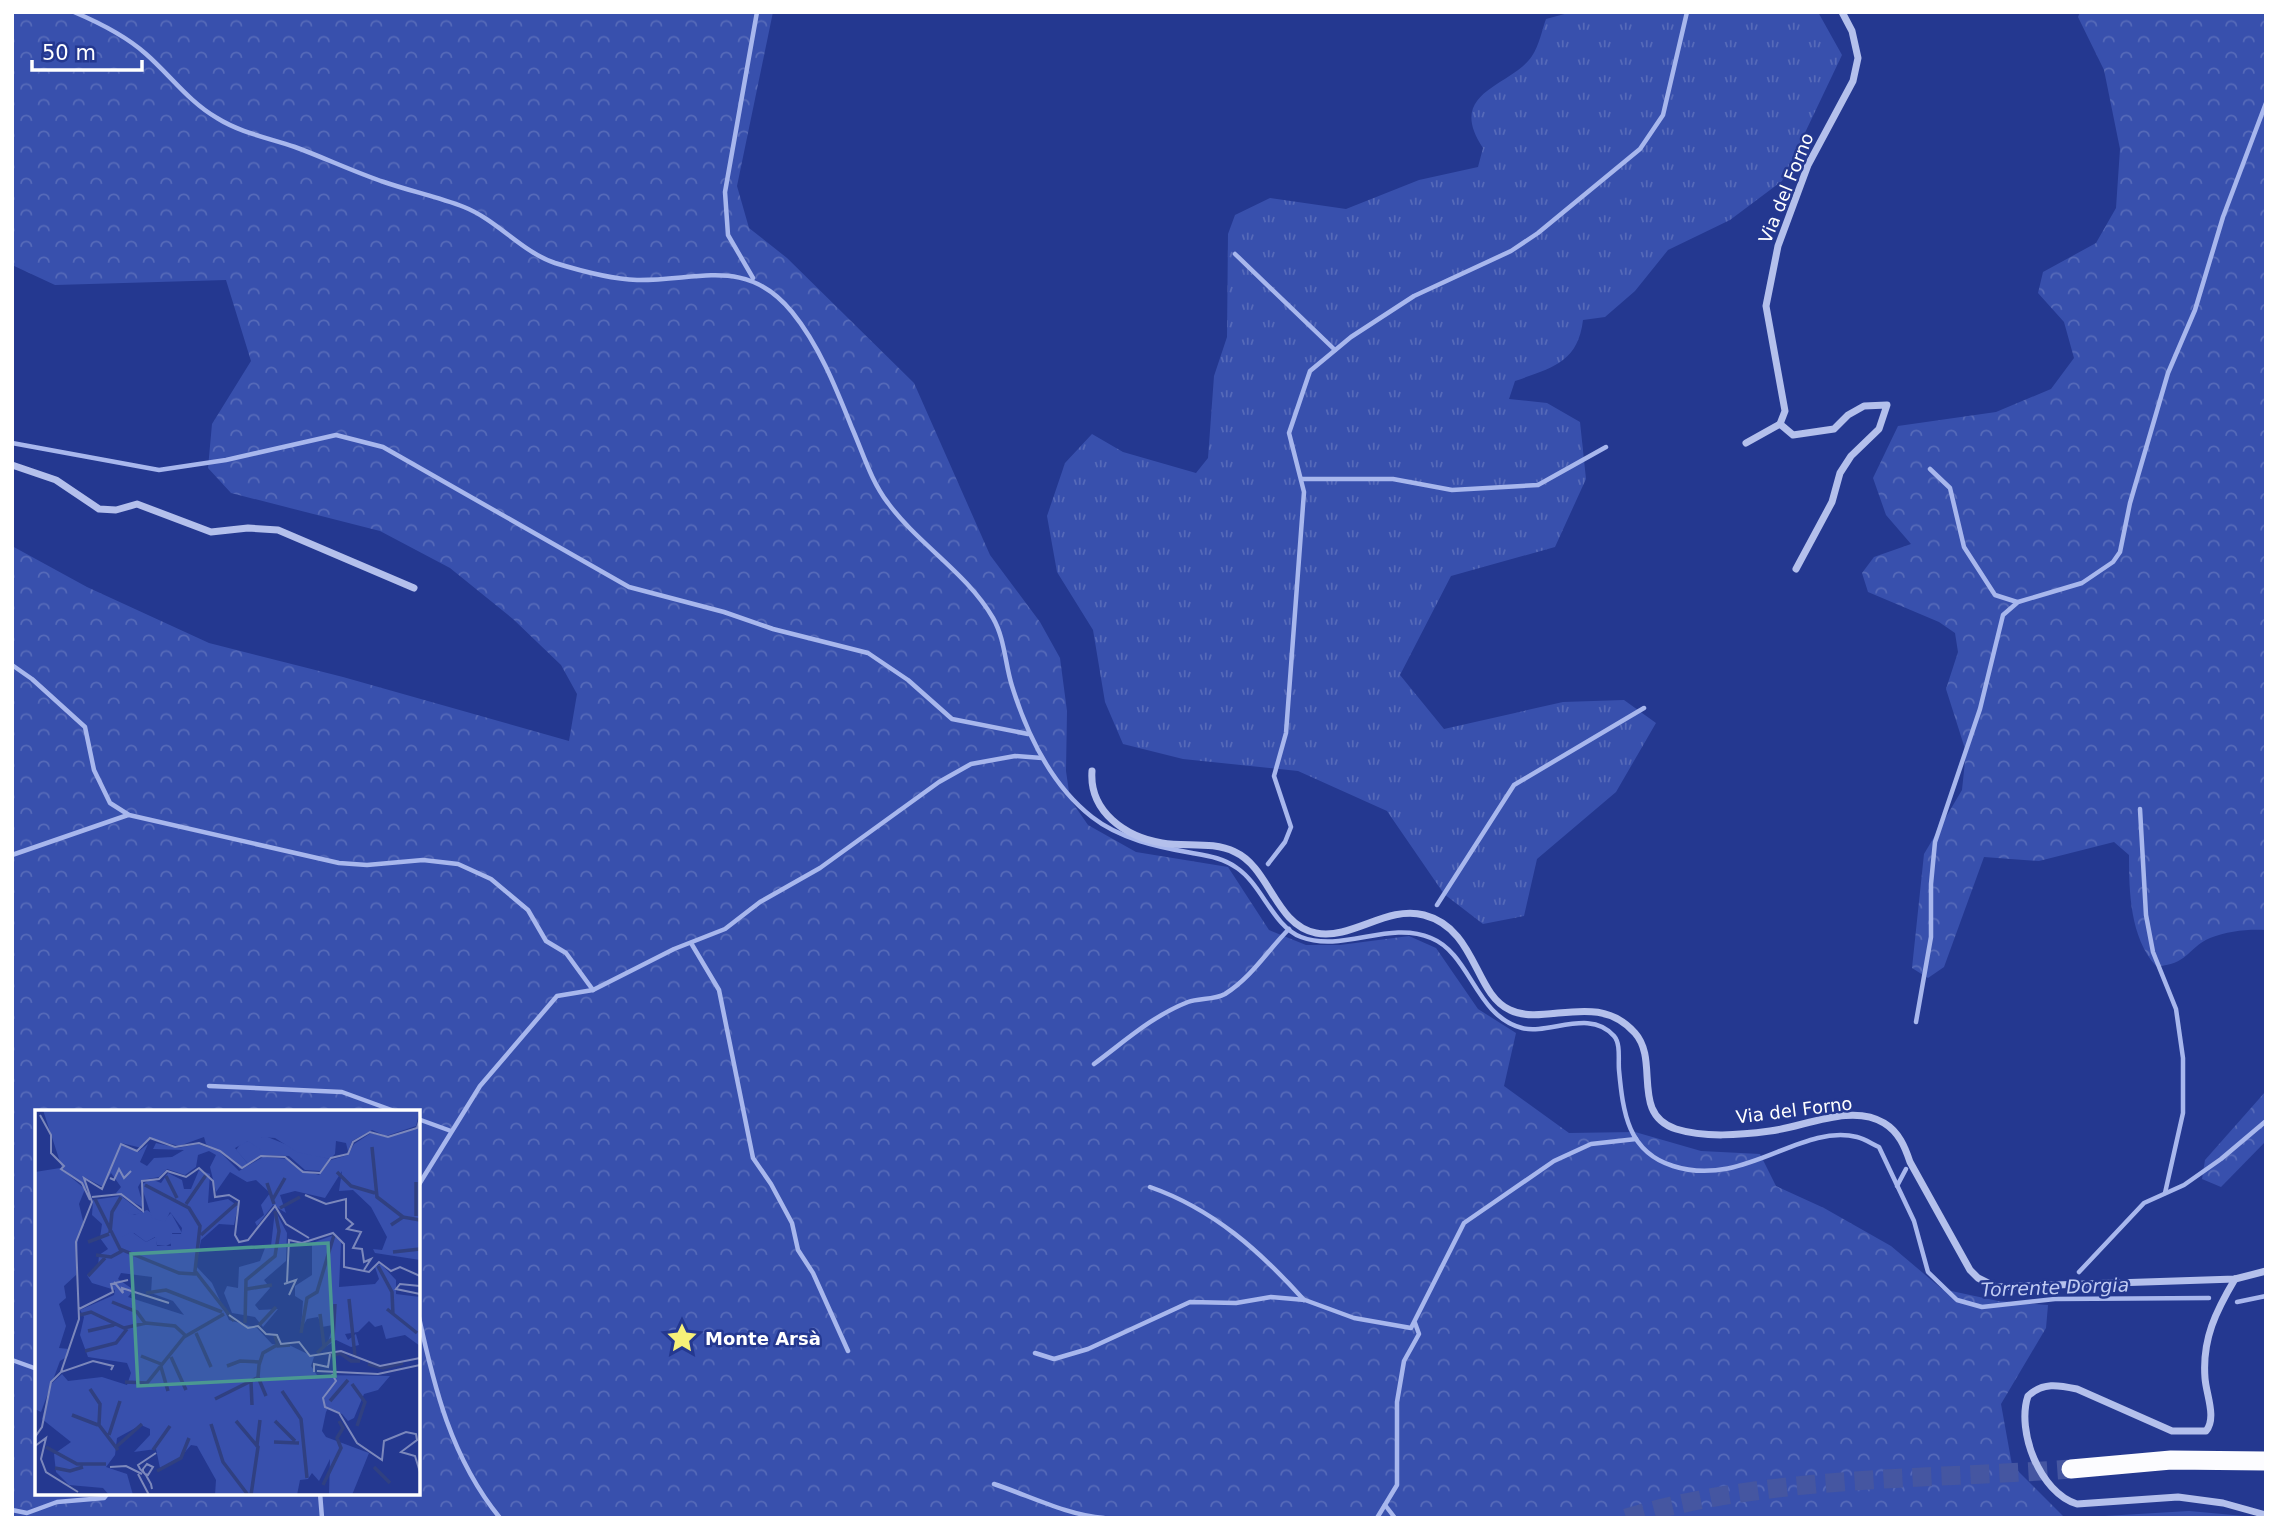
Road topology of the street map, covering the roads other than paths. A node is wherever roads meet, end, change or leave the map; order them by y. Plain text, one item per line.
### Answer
1 (1842, 12) edge
2 (1780, 424) junction
3 (1746, 443) dead end
4 (12, 465) edge
5 (1796, 569) dead end
6 (414, 588) dead end
7 (1092, 771) dead end
8 (2266, 1270) edge
9 (2235, 1279) junction
10 (2266, 1461) edge
11 (2071, 1469) tunnel mouth
12 (2266, 1516) edge

1 - 2 street, Via del Forno
2 - 3 street
2 - 5 street
4 - 6 street
7 - 9 street, Via del Forno
8 - 9 street, Via del Forno
9 - 12 street
10 - 11 highway

